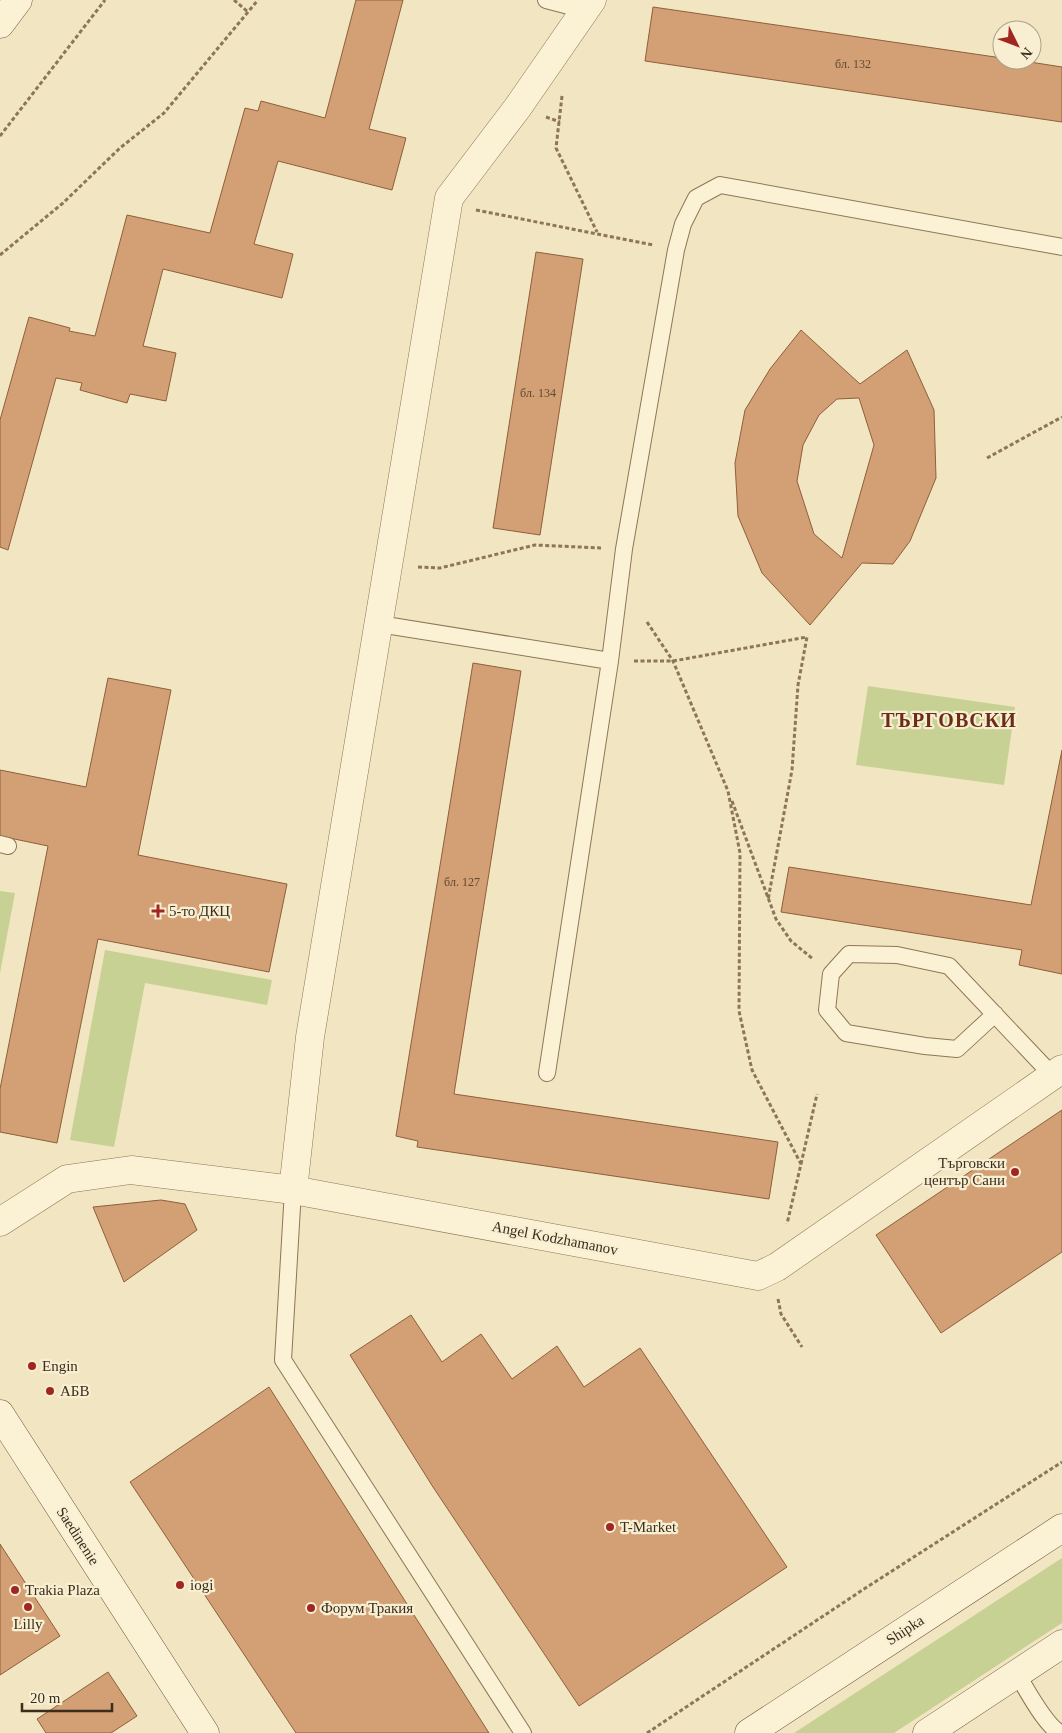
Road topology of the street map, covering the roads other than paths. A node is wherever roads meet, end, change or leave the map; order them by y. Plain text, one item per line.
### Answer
1 (18, 0) edge
2 (546, 0) edge
3 (588, 5) edge
4 (0, 24) edge
5 (1062, 247) edge
6 (379, 624) junction
7 (610, 661) junction
8 (995, 1014) junction
9 (1057, 1072) edge
10 (547, 1073) dead end
11 (293, 1190) junction
12 (0, 1222) edge
13 (0, 1414) edge
14 (1062, 1528) edge
15 (1062, 1644) edge
16 (1017, 1674) junction
17 (205, 1733) edge
18 (523, 1733) edge
19 (750, 1733) edge
20 (928, 1733) edge
21 (1060, 1733) edge

1 - 4 street
2 - 3 lane
3 - 6 street
5 - 7 lane
6 - 7 lane
6 - 11 street
7 - 10 lane
8 - 8 lane
8 - 9 lane
9 - 11 street, Angel Kodzhamanov
11 - 12 street, Angel Kodzhamanov
11 - 18 lane
13 - 17 street, Saedinenie
14 - 19 street, Shipka
15 - 16 street
16 - 20 street
16 - 21 lane

